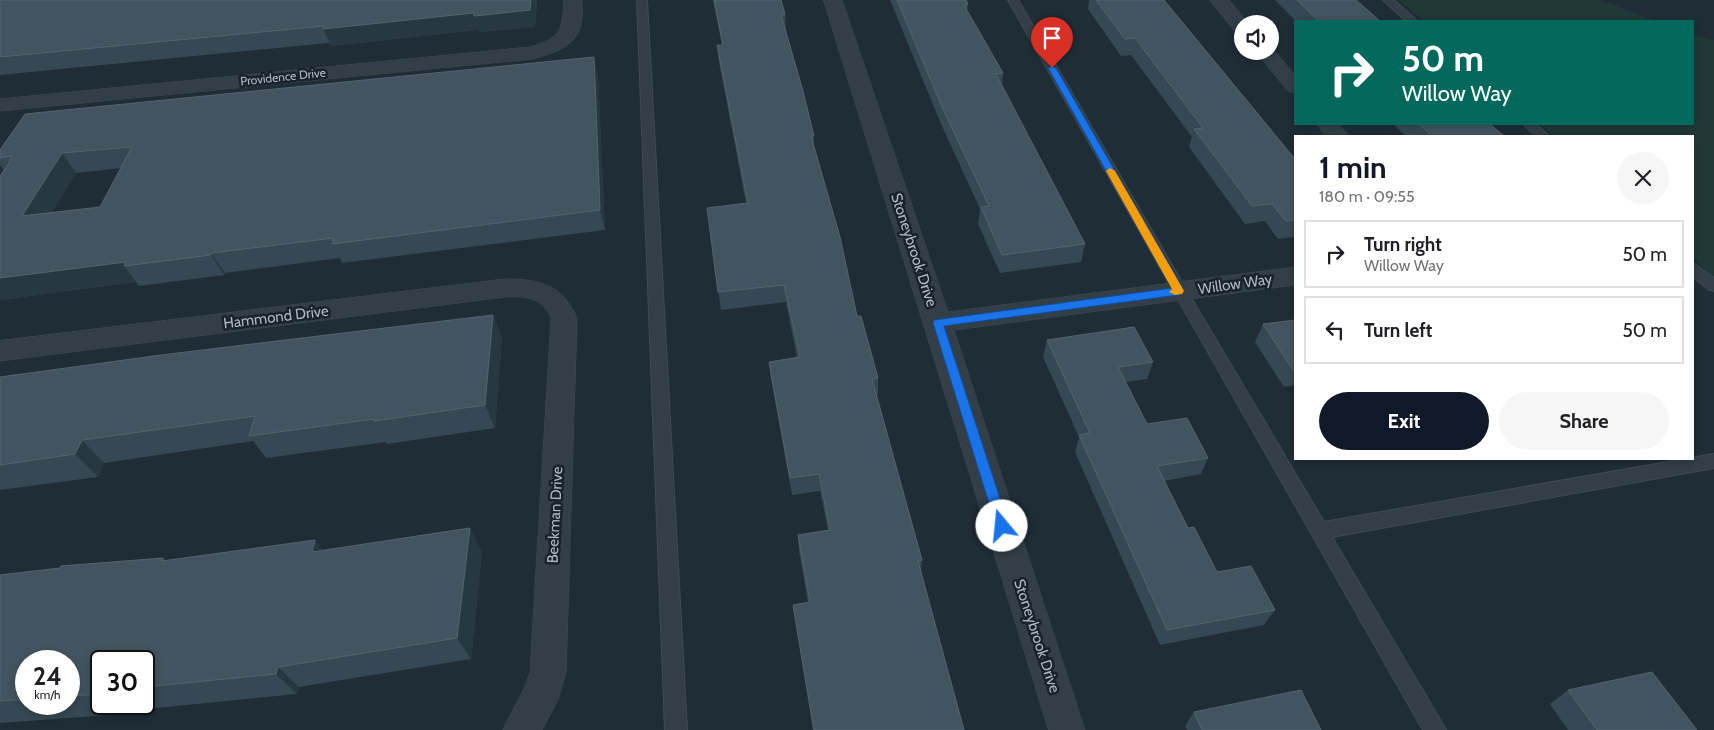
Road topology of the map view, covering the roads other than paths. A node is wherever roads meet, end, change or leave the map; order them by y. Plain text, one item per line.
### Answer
1 (573, 0) edge
2 (642, 0) edge
3 (832, 0) edge
4 (1013, 0) edge
5 (1219, 0) edge
6 (1388, 0) edge
7 (1234, 18) edge
8 (1411, 20) edge
9 (1272, 60) edge
10 (1294, 86) edge
11 (4, 109) edge
12 (1328, 125) edge
13 (1530, 125) edge
14 (1337, 135) edge
15 (1542, 135) edge
16 (1694, 269) edge
17 (1294, 276) edge
18 (1714, 286) edge
19 (1179, 291) junction
20 (551, 297) joint
21 (938, 323) junction
22 (0, 352) edge
23 (1714, 461) edge
24 (1318, 531) junction
25 (520, 730) edge
26 (676, 730) edge
27 (1067, 730) edge
28 (1435, 730) edge

1 - 11 street, Providence Drive
2 - 26 lane
3 - 21 street, Stoneybrook Drive
4 - 19 lane
5 - 7 street
6 - 8 lane
9 - 10 street
12 - 14 street
13 - 15 lane
16 - 18 lane
17 - 19 street, Willow Way
19 - 21 street, Willow Way
19 - 24 lane
20 - 22 street, Hammond Drive
20 - 25 street, Beekman Drive
21 - 27 street, Stoneybrook Drive
23 - 24 lane
24 - 28 lane

